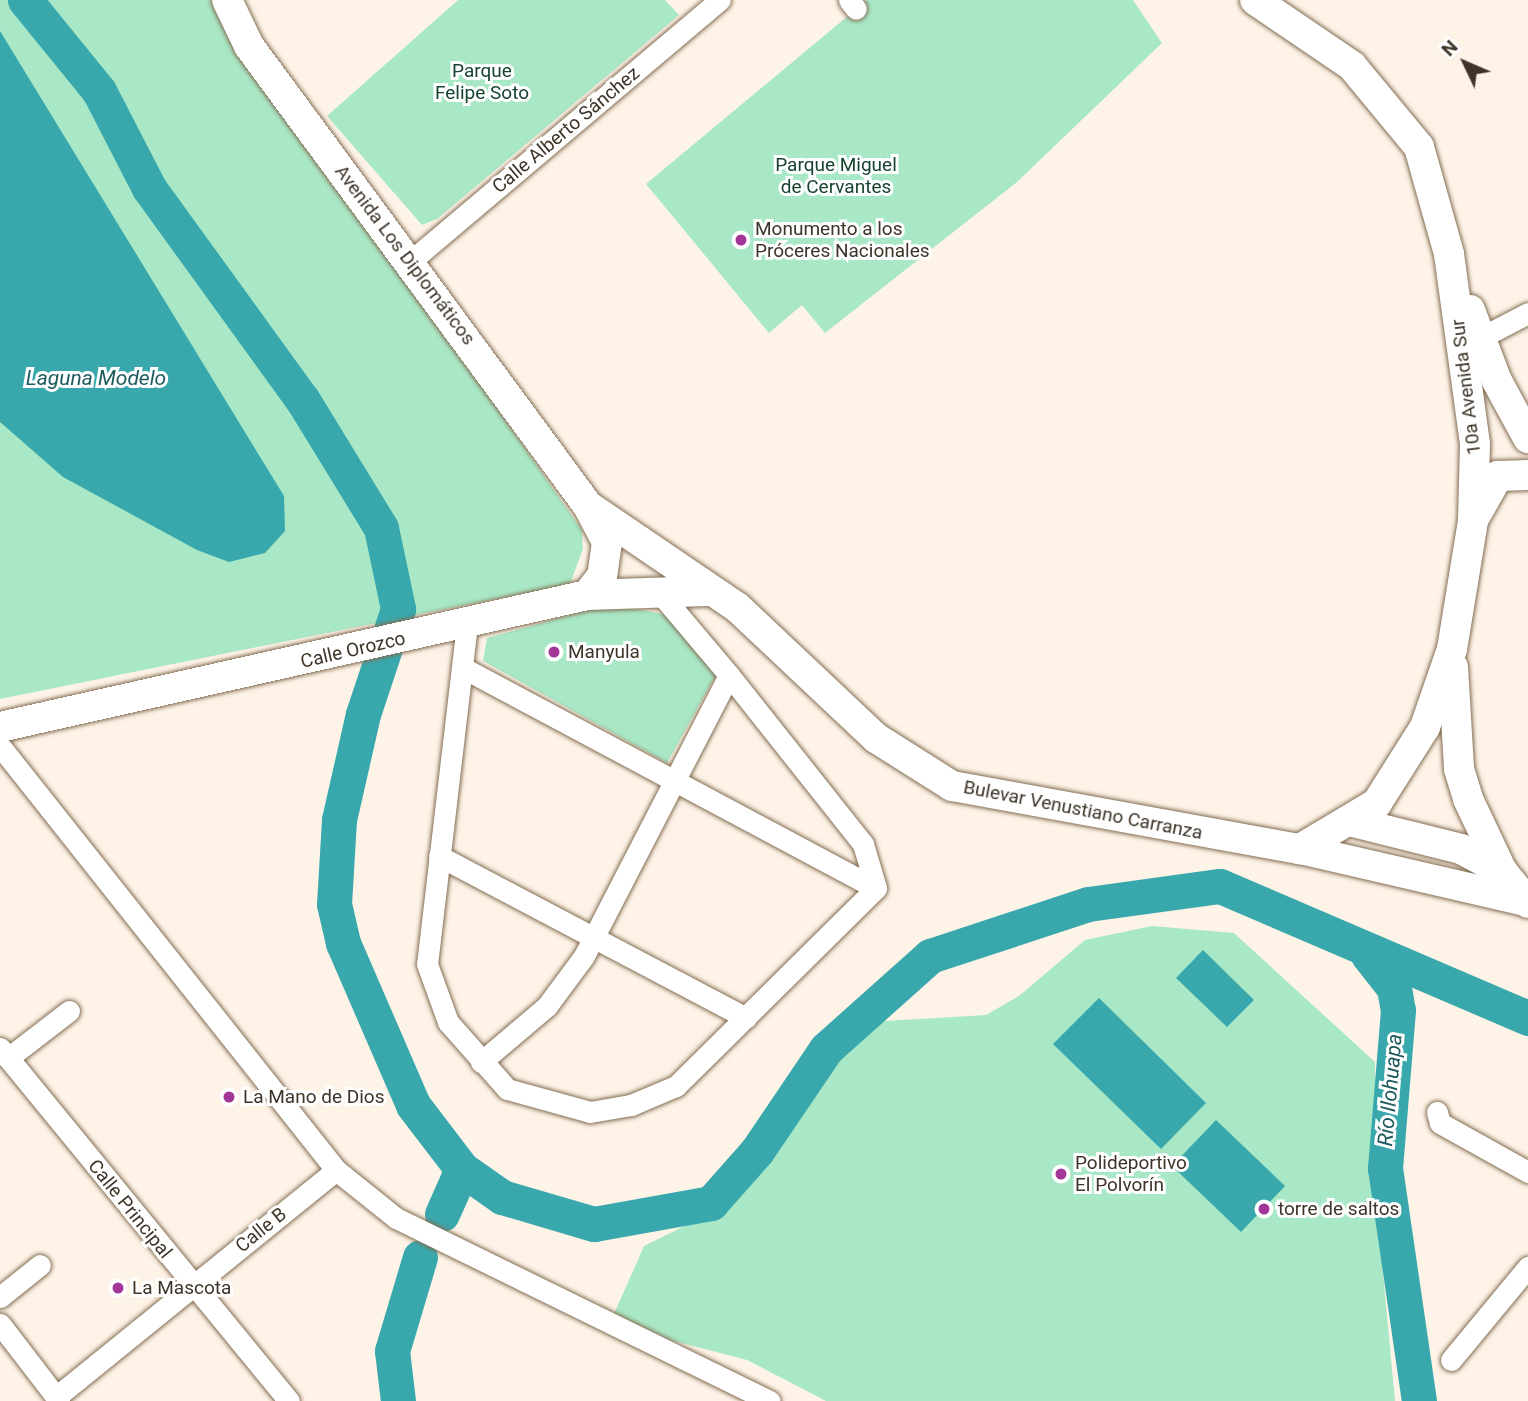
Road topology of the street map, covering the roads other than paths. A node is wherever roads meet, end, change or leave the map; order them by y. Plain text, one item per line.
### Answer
1 (227, 0) edge
2 (720, 0) edge
3 (1255, 0) edge
4 (695, 8) edge
5 (1450, 254) junction
6 (412, 260) junction
7 (1528, 313) edge
8 (1480, 338) junction
9 (1528, 438) edge
10 (1528, 475) edge
11 (588, 506) junction
12 (1473, 522) junction
13 (707, 591) junction
14 (660, 593) junction
15 (587, 595) junction
16 (467, 624) junction
17 (1452, 649) junction
18 (467, 670) junction
19 (729, 675) junction
20 (0, 727) edge
21 (0, 746) edge
22 (672, 779) junction
23 (1353, 822) junction
24 (1300, 849) junction
25 (439, 856) junction
26 (1345, 859) junction
27 (1503, 872) junction
28 (876, 888) junction
29 (1527, 902) edge
30 (593, 936) junction
31 (69, 1011) dead end
32 (746, 1018) junction
33 (2, 1052) edge
34 (481, 1062) junction
35 (1437, 1112) dead end
36 (336, 1170) junction
37 (1528, 1172) edge
38 (40, 1265) dead end
39 (1528, 1267) edge
40 (192, 1286) junction
41 (0, 1297) edge
42 (0, 1324) edge
43 (1451, 1360) dead end
44 (57, 1399) edge
45 (289, 1401) edge
46 (770, 1401) edge

1 - 6 street, Avenida Los Diplomáticos
2 - 4 street, Calle Alberto Sánchez
3 - 5 street, 10a Avenida Sur
4 - 6 street, Calle Alberto Sánchez
5 - 8 street, 10a Avenida Sur
5 - 12 street, 10a Avenida Sur
6 - 11 street, Avenida Los Diplomáticos
7 - 8 street
8 - 9 street, 10a Avenida Sur
10 - 12 street, 10a Avenida Sur
11 - 13 street, Avenida Los Diplomáticos
11 - 15 street, Avenida Los Diplomáticos
12 - 17 street
13 - 14 street, Calle Orozco
13 - 24 street, Bulevar Venustiano Carranza
14 - 15 street, Calle Orozco
14 - 19 street
15 - 16 street, Calle Orozco
16 - 18 street
16 - 20 street, Calle Orozco
17 - 23 street
17 - 27 street
18 - 22 street
18 - 25 street
19 - 22 street
19 - 28 street
21 - 36 street
22 - 28 street
22 - 30 street
23 - 24 street
23 - 26 street
23 - 27 street
24 - 26 street, Bulevar Venustiano Carranza
25 - 30 street
25 - 34 street
26 - 29 street, Bulevar Venustiano Carranza
27 - 29 street
28 - 32 street
30 - 32 street
30 - 34 street
31 - 33 street
32 - 34 street
33 - 40 street, Calle Principal
35 - 37 street
36 - 40 street, Calle B
36 - 46 street
38 - 41 street
39 - 43 street
40 - 44 street, Calle B
40 - 45 street, Calle Principal
42 - 44 street

